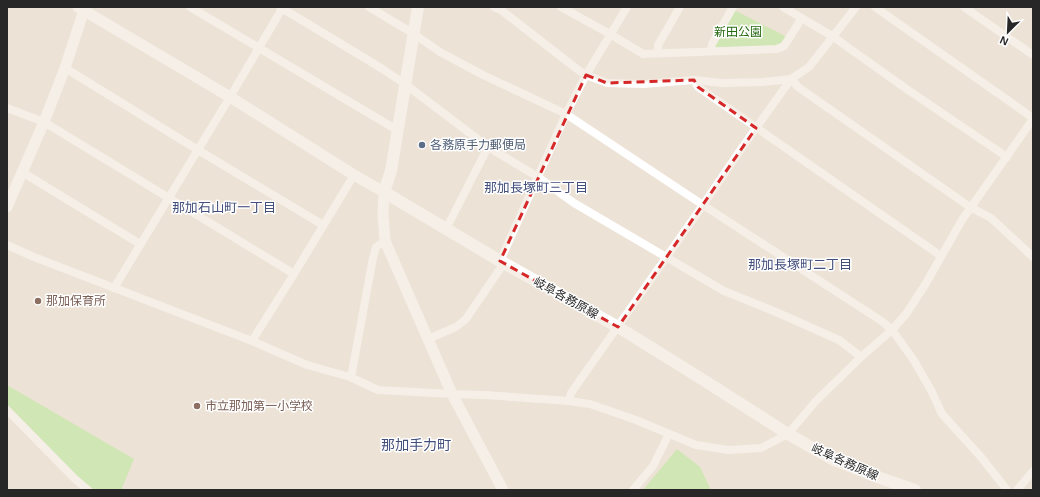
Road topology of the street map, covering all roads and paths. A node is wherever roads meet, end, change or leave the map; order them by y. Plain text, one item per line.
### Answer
1 (190, 7) edge
2 (370, 7) edge
3 (418, 7) edge
4 (494, 7) edge
5 (561, 7) edge
6 (627, 7) edge
7 (680, 7) edge
8 (733, 7) edge
9 (784, 7) edge
10 (856, 7) edge
11 (875, 7) edge
12 (964, 7) edge
13 (83, 8) edge
14 (282, 8) edge
15 (802, 18) junction
16 (414, 34) junction
17 (610, 34) junction
18 (832, 36) junction
19 (259, 49) junction
20 (711, 51) junction
21 (658, 53) junction
22 (1033, 55) edge
23 (65, 68) junction
24 (586, 75) junction
25 (791, 79) junction
26 (694, 80) junction
27 (406, 84) junction
28 (230, 97) junction
29 (7, 108) edge
30 (566, 114) junction
31 (1033, 119) edge
32 (44, 122) junction
33 (756, 128) junction
34 (399, 130) junction
35 (488, 147) junction
36 (198, 150) junction
37 (1007, 157) junction
38 (22, 172) junction
39 (354, 174) junction
40 (538, 177) junction
41 (384, 192) junction
42 (169, 197) junction
43 (703, 205) junction
44 (7, 207) edge
45 (970, 207) junction
46 (323, 225) junction
47 (446, 229) junction
48 (385, 241) junction
49 (140, 244) junction
50 (7, 245) edge
51 (941, 256) junction
52 (667, 257) junction
53 (1033, 257) edge
54 (502, 262) junction
55 (294, 274) junction
56 (114, 288) junction
57 (618, 327) junction
58 (892, 330) junction
59 (428, 339) junction
60 (252, 341) junction
61 (861, 357) junction
62 (350, 377) junction
63 (452, 394) junction
64 (569, 401) junction
65 (7, 410) edge
66 (669, 434) junction
67 (788, 434) junction
68 (1033, 471) edge
69 (891, 486) edge
70 (88, 490) edge
71 (503, 490) edge
72 (633, 490) edge
73 (915, 490) edge
74 (1007, 490) edge
75 (1017, 490) edge

1 - 19 street
2 - 16 street
3 - 16 main road
4 - 24 street
5 - 17 street
6 - 17 street
7 - 21 street
8 - 20 street
9 - 15 street
10 - 18 street
11 - 31 street
12 - 22 street
13 - 23 street
13 - 28 street
14 - 19 street
14 - 27 street
15 - 18 street
15 - 20 street
16 - 27 main road
16 - 30 street
17 - 21 street
17 - 24 street
18 - 25 street
18 - 37 street
19 - 28 street
19 - 34 street
20 - 21 street
23 - 32 street
23 - 36 street
24 - 26 street
24 - 30 street
25 - 26 street
25 - 33 street
25 - 45 street
26 - 33 street
27 - 34 main road
27 - 35 street
28 - 36 street
28 - 39 street
29 - 32 street
30 - 40 street
30 - 43 street
31 - 37 street
32 - 38 street
32 - 42 street
33 - 43 street
33 - 51 street
34 - 41 main road
35 - 40 street
35 - 47 street
36 - 42 street
36 - 46 street
37 - 45 street
38 - 44 street
38 - 49 street
39 - 41 street
39 - 46 street
40 - 52 street
40 - 54 street
41 - 47 main road, 岐阜各務原線
41 - 48 street
42 - 49 street
42 - 55 street
43 - 52 street
43 - 58 street
45 - 51 street
45 - 53 street
46 - 55 street
47 - 54 main road, 岐阜各務原線
48 - 59 street
48 - 62 street
49 - 56 street
50 - 56 street
51 - 58 street
52 - 57 street
52 - 61 street
54 - 57 main road, 岐阜各務原線
54 - 59 street
55 - 60 street
56 - 60 street
57 - 64 street
57 - 67 main road, 岐阜各務原線
58 - 61 street
58 - 74 street
59 - 63 street
60 - 62 street
61 - 67 street
62 - 63 street
63 - 64 street
63 - 71 street
64 - 66 street
65 - 70 street
66 - 67 street
66 - 72 street
67 - 69 main road, 岐阜各務原線
68 - 75 street
69 - 73 main road, 岐阜各務原線

